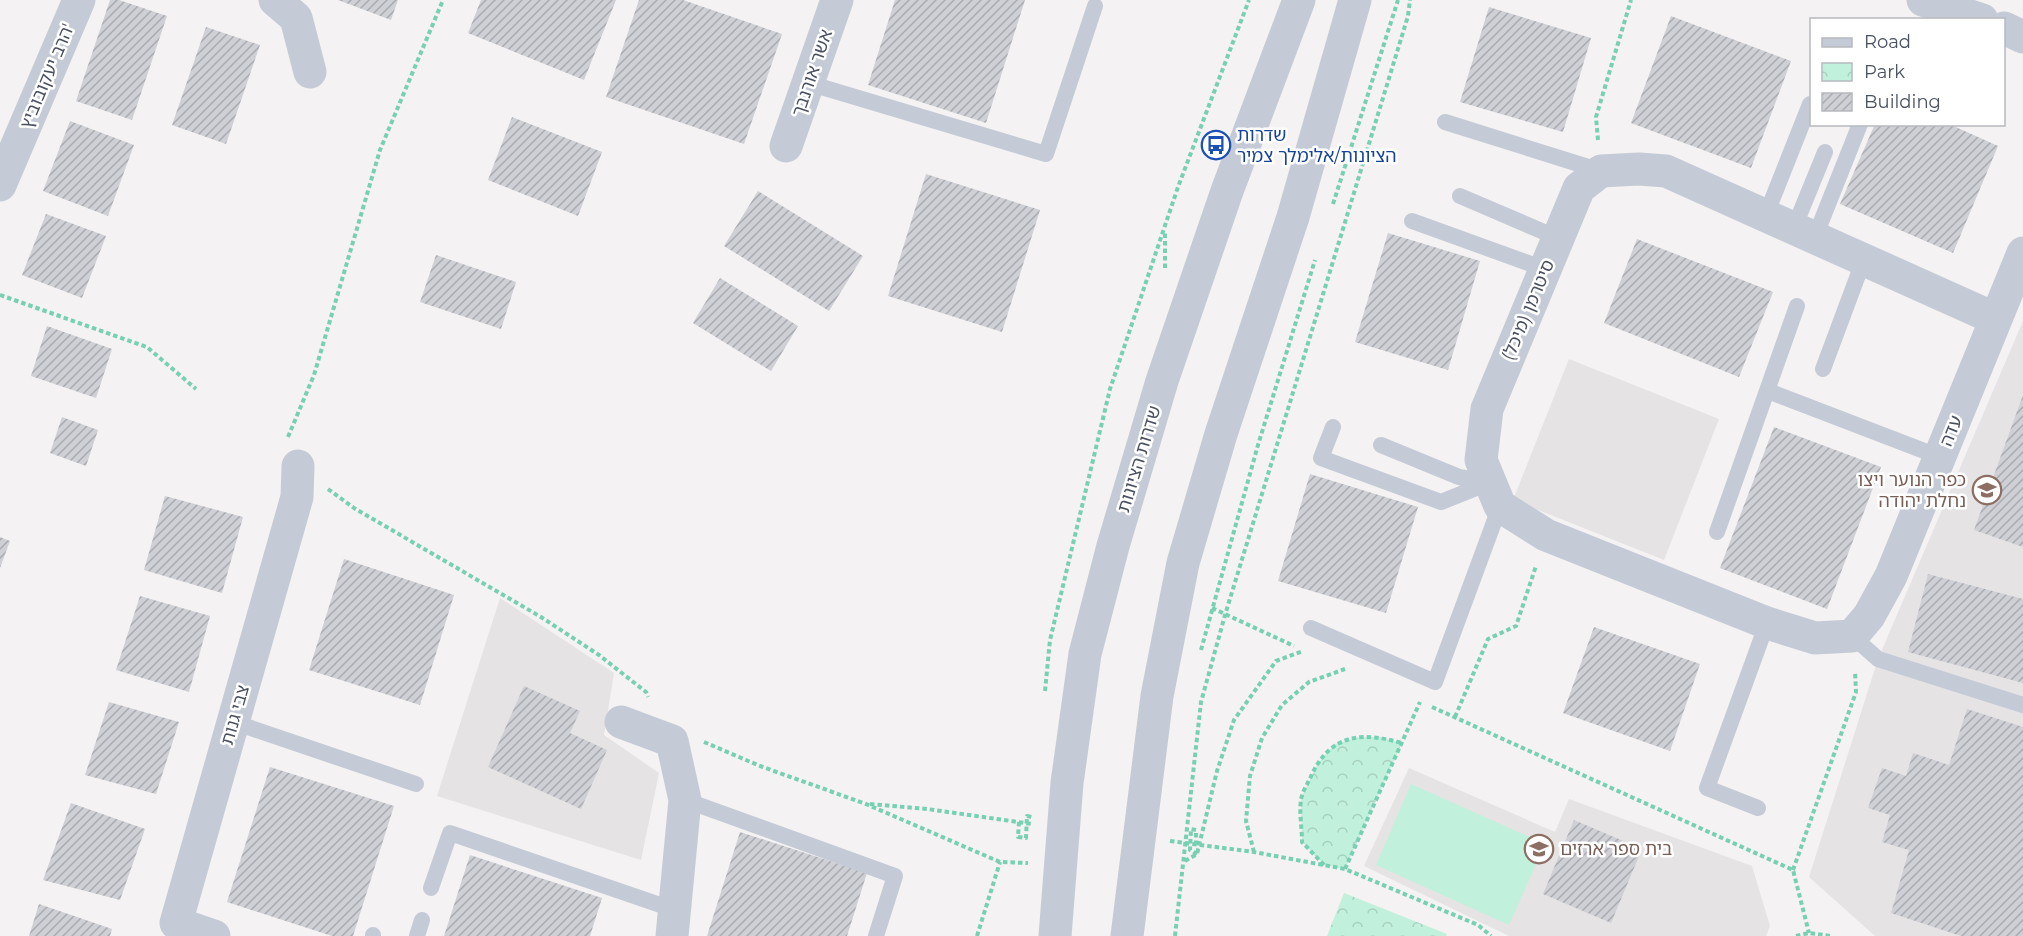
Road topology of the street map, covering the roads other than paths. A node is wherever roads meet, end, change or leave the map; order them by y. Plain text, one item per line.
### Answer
1 (79, 0) edge
2 (275, 0) edge
3 (837, 0) edge
4 (1299, 0) edge
5 (1355, 0) edge
6 (1923, 0) edge
7 (1995, 0) edge
8 (1095, 6) dead end
9 (1976, 18) edge
10 (1989, 18) edge
11 (2005, 28) edge
12 (2023, 37) edge
13 (310, 72) dead end
14 (808, 83) junction
15 (1810, 104) edge
16 (1446, 122) dead end
17 (1859, 126) edge
18 (786, 146) dead end
19 (1825, 152) dead end
20 (1601, 171) junction
21 (0, 185) edge
22 (1460, 196) dead end
23 (1412, 221) dead end
24 (1792, 227) junction
25 (1558, 238) junction
26 (2023, 253) edge
27 (1864, 259) junction
28 (1545, 269) junction
29 (1797, 306) dead end
30 (1996, 320) junction
31 (1823, 369) dead end
32 (1768, 391) junction
33 (1333, 427) dead end
34 (1381, 445) dead end
35 (293, 453) road end
36 (1940, 457) junction
37 (1495, 494) junction
38 (1717, 532) dead end
39 (1767, 623) junction
40 (1311, 628) dead end
41 (1852, 636) junction
42 (2023, 705) edge
43 (233, 722) junction
44 (621, 722) dead end
45 (416, 784) dead end
46 (685, 800) junction
47 (1758, 808) dead end
48 (431, 888) dead end
49 (674, 923) edge
50 (174, 929) edge
51 (214, 936) edge
52 (876, 936) edge
53 (1055, 936) edge
54 (1127, 936) edge

1 - 21 street, הרב יעקובוביץ'
2 - 13 street
3 - 14 street, אשר אורנבך
4 - 53 street, שדרות הציונות
5 - 54 street
6 - 9 street
7 - 10 street
8 - 14 lane
11 - 12 street
14 - 18 street, אשר אורנבך
15 - 24 lane
16 - 20 lane
17 - 24 lane
19 - 24 lane
20 - 24 street
20 - 25 street, סיטרמן (מיכל)
22 - 25 lane
23 - 28 lane
24 - 27 street
25 - 28 street, סיטרמן (מיכל)
26 - 30 street, עדה
27 - 30 street
27 - 31 lane
28 - 37 street, סיטרמן (מיכל)
29 - 32 lane
30 - 36 street, עדה
32 - 36 lane
32 - 38 lane
33 - 37 lane
34 - 37 lane
35 - 43 street, צבי גנות
36 - 41 street, עדה
37 - 39 street
37 - 40 lane
39 - 41 street
39 - 47 lane
41 - 42 lane
43 - 45 lane
43 - 50 street, צבי גנות
44 - 46 street
46 - 49 street
46 - 52 lane
48 - 49 lane
50 - 51 street, צבי גנות

